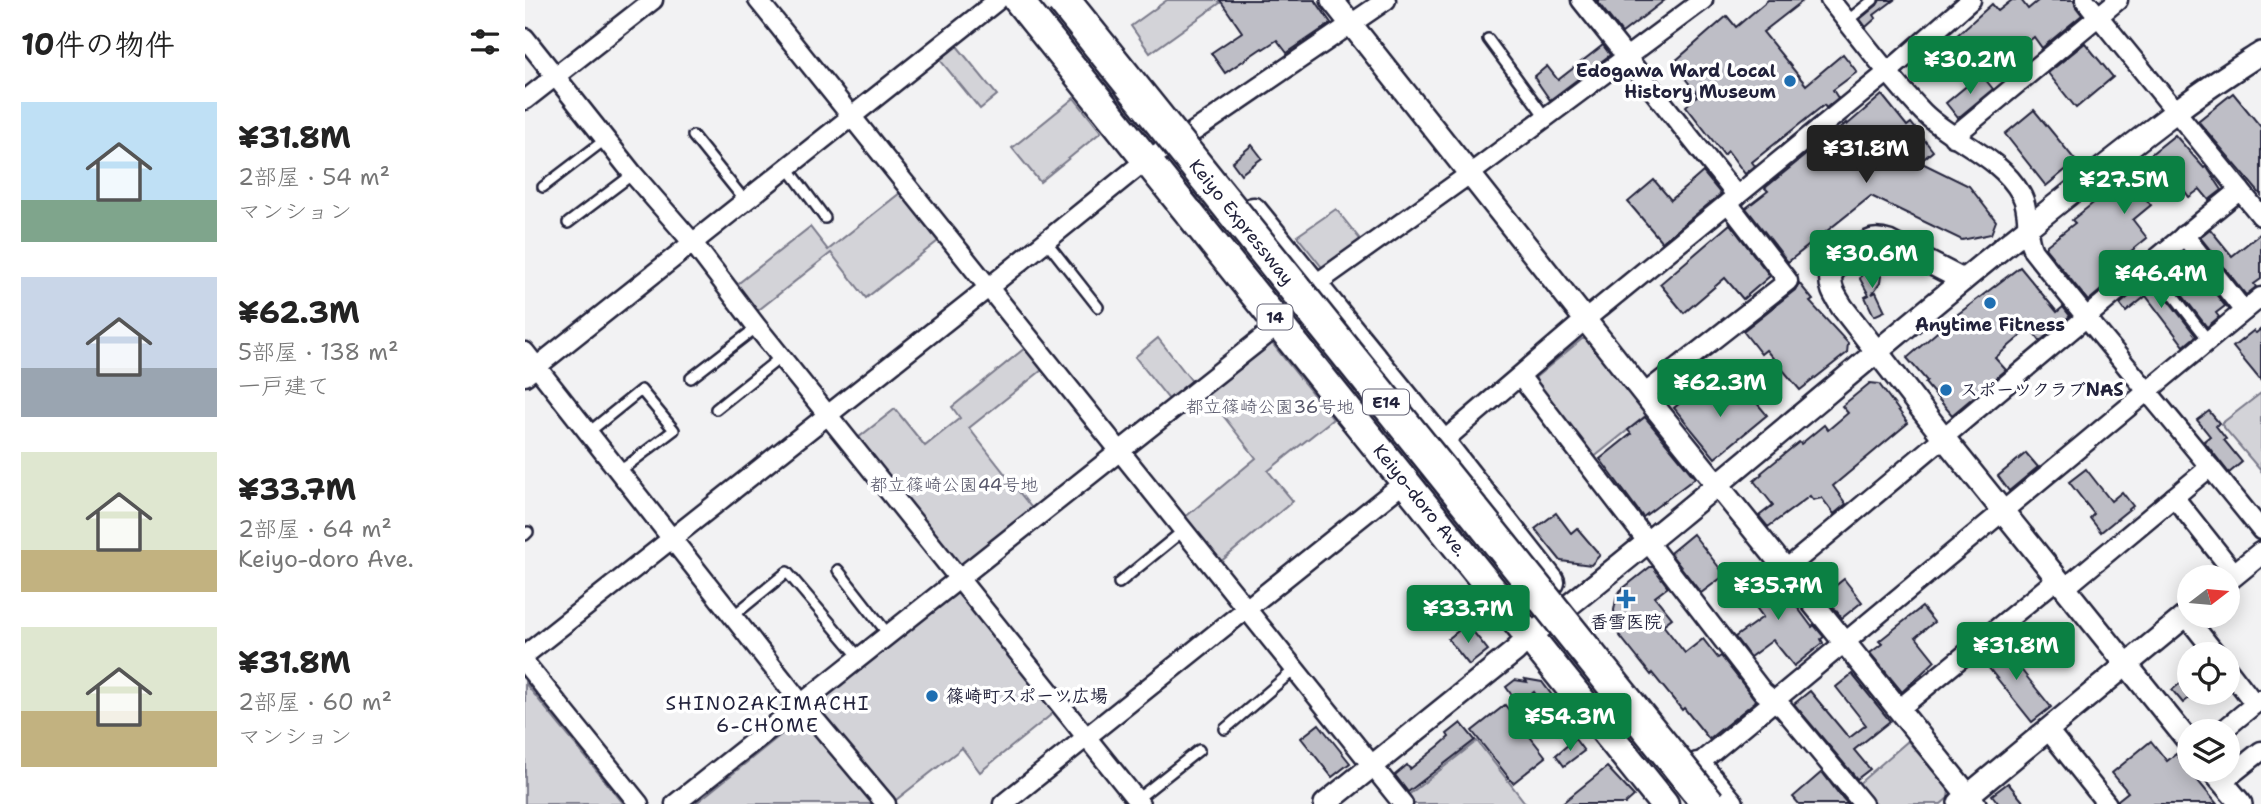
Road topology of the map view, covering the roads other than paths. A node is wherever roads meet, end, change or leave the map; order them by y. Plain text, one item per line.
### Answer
1 (758, 0) edge
2 (998, 0) edge
3 (1018, 0) edge
4 (1040, 0) edge
5 (1063, 0) edge
6 (1083, 0) edge
7 (1332, 0) edge
8 (1386, 0) edge
9 (1581, 0) edge
10 (1703, 0) edge
11 (1830, 0) edge
12 (1873, 0) edge
13 (2085, 0) edge
14 (2118, 0) edge
15 (651, 1) edge
16 (1964, 2) edge
17 (2098, 15) junction
18 (1847, 21) junction
19 (1351, 24) junction
20 (525, 38) edge
21 (1488, 39) dead end
22 (2261, 52) edge
23 (1628, 57) junction
24 (1888, 72) junction
25 (556, 76) junction
26 (525, 100) edge
27 (2175, 111) junction
28 (851, 117) junction
29 (1546, 118) junction
30 (1189, 134) junction
31 (693, 136) dead end
32 (1953, 136) junction
33 (605, 139) junction
34 (1146, 160) junction
35 (788, 168) junction
36 (1471, 173) junction
37 (633, 174) junction
38 (543, 187) dead end
39 (2240, 190) junction
40 (1733, 200) junction
41 (746, 202) junction
42 (2261, 216) edge
43 (825, 218) dead end
44 (568, 223) dead end
45 (2028, 228) junction
46 (2184, 235) junction
47 (1046, 241) junction
48 (693, 243) junction
49 (2149, 264) junction
50 (1963, 280) junction
51 (1313, 286) junction
52 (988, 288) junction
53 (2261, 297) edge
54 (1098, 307) dead end
55 (2244, 312) junction
56 (2085, 317) junction
57 (1586, 319) junction
58 (1280, 324) junction
59 (757, 327) junction
60 (2209, 341) junction
61 (525, 352) edge
62 (1877, 352) junction
63 (781, 358) junction
64 (531, 371) edge
65 (1520, 376) junction
66 (691, 377) dead end
67 (2148, 392) junction
68 (1644, 394) junction
69 (716, 409) dead end
70 (828, 415) junction
71 (589, 432) junction
72 (1944, 439) junction
73 (1441, 443) junction
74 (1120, 451) junction
75 (2210, 467) junction
76 (620, 471) junction
77 (1406, 481) junction
78 (1718, 485) junction
79 (2174, 497) junction
80 (2003, 511) junction
81 (1184, 530) junction
82 (2261, 530) edge
83 (673, 538) junction
84 (1647, 542) junction
85 (2261, 553) edge
86 (2222, 565) edge
87 (1786, 569) junction
88 (838, 570) dead end
89 (2240, 570) edge
90 (959, 577) junction
91 (1119, 583) dead end
92 (2061, 583) junction
93 (1569, 606) junction
94 (1247, 609) junction
95 (733, 616) junction
96 (2177, 622) edge
97 (888, 634) junction
98 (1530, 636) junction
99 (1844, 643) junction
100 (525, 655) edge
101 (859, 657) junction
102 (525, 663) edge
103 (2126, 664) junction
104 (1295, 669) junction
105 (2240, 682) edge
106 (2258, 701) edge
107 (1775, 702) junction
108 (801, 703) junction
109 (1899, 709) junction
110 (2237, 719) edge
111 (2177, 727) edge
112 (1225, 729) dead end
113 (2048, 730) junction
114 (1086, 738) junction
115 (1199, 750) dead end
116 (2261, 751) edge
117 (2240, 763) edge
118 (1697, 765) junction
119 (1373, 766) junction
120 (2222, 782) edge
121 (1967, 801) edge
122 (1138, 802) edge
123 (1663, 802) edge
124 (639, 804) edge
125 (675, 804) edge
126 (886, 804) edge
127 (1003, 804) edge
128 (1325, 804) edge
129 (1403, 804) edge
130 (1709, 804) edge
131 (1729, 804) edge
132 (1863, 804) edge
133 (2107, 804) edge
134 (2241, 804) edge

1 - 28 street
2 - 28 street
3 - 34 highway, Keiyo-doro Ave. / 14
4 - 123 highway, Keiyo Expressway / E14
5 - 130 highway, Keiyo Expressway / E14, bridge
6 - 30 highway
7 - 19 street
8 - 19 street
9 - 23 street
10 - 23 street
11 - 18 street
12 - 18 lane
13 - 17 street
14 - 17 street
15 - 25 street
16 - 24 street
17 - 27 street
17 - 32 street
18 - 24 street
19 - 30 street
19 - 36 street
20 - 25 street
21 - 29 lane
22 - 27 street
23 - 29 street
23 - 40 street
24 - 32 street
24 - 40 street
25 - 26 street
25 - 33 street
27 - 39 street
27 - 45 street
28 - 35 street
28 - 52 street
29 - 36 street
30 - 34 street
30 - 51 highway
31 - 41 lane
32 - 45 street
33 - 37 street
33 - 38 lane
34 - 47 street
34 - 58 highway, Keiyo-doro Ave. / 14
35 - 41 street
35 - 43 lane
36 - 51 street
36 - 57 street
37 - 44 lane
37 - 48 street
39 - 42 street
39 - 46 street
40 - 57 street
40 - 68 street
41 - 48 street
45 - 50 street
45 - 56 street
46 - 49 street
46 - 55 street
47 - 52 street
47 - 54 lane
48 - 59 street
48 - 64 street
49 - 56 street
49 - 60 lane
50 - 62 street
50 - 62 street
51 - 73 highway
52 - 70 street
52 - 74 street
53 - 55 street
55 - 60 street
56 - 67 street
56 - 72 street
57 - 65 street
57 - 68 street
58 - 74 street
58 - 77 highway, Keiyo-doro Ave. / 14
59 - 63 street
59 - 66 lane
60 - 67 street
61 - 64 street
62 - 72 street
62 - 78 street
63 - 69 lane
63 - 70 street
64 - 71 street
65 - 73 street
65 - 84 street
67 - 75 street
67 - 80 street
68 - 78 street
70 - 83 street
70 - 90 street
71 - 76 street
71 - 76 lane
72 - 80 street
72 - 87 street
73 - 93 highway
74 - 81 street
74 - 90 street
75 - 79 street
75 - 82 street
76 - 83 street
77 - 94 street
77 - 98 highway, Keiyo-doro Ave. / 14
78 - 84 street
78 - 87 street
79 - 86 street
79 - 92 street
80 - 92 street
80 - 99 street
81 - 91 lane
81 - 94 street
83 - 95 street
83 - 100 street
84 - 93 street
84 - 107 street
85 - 89 street
87 - 99 street
88 - 97 lane
90 - 97 street
90 - 114 street
92 - 103 street
92 - 109 street
93 - 98 street
93 - 118 highway
94 - 104 street
94 - 114 street
95 - 101 lane
95 - 108 street
96 - 103 street
97 - 101 street
98 - 119 street
98 - 123 highway, Keiyo-doro Ave. / 14
99 - 107 street
99 - 109 street
101 - 108 street
102 - 124 street
103 - 111 street
103 - 113 street
104 - 112 lane
104 - 119 street
105 - 106 street
106 - 110 street
107 - 118 street
107 - 132 street
108 - 125 street
108 - 126 street
109 - 121 street
113 - 121 street
113 - 133 street
114 - 122 street
114 - 127 street
115 - 122 lane
116 - 117 street
118 - 131 highway
119 - 128 street
119 - 129 street
120 - 134 street

